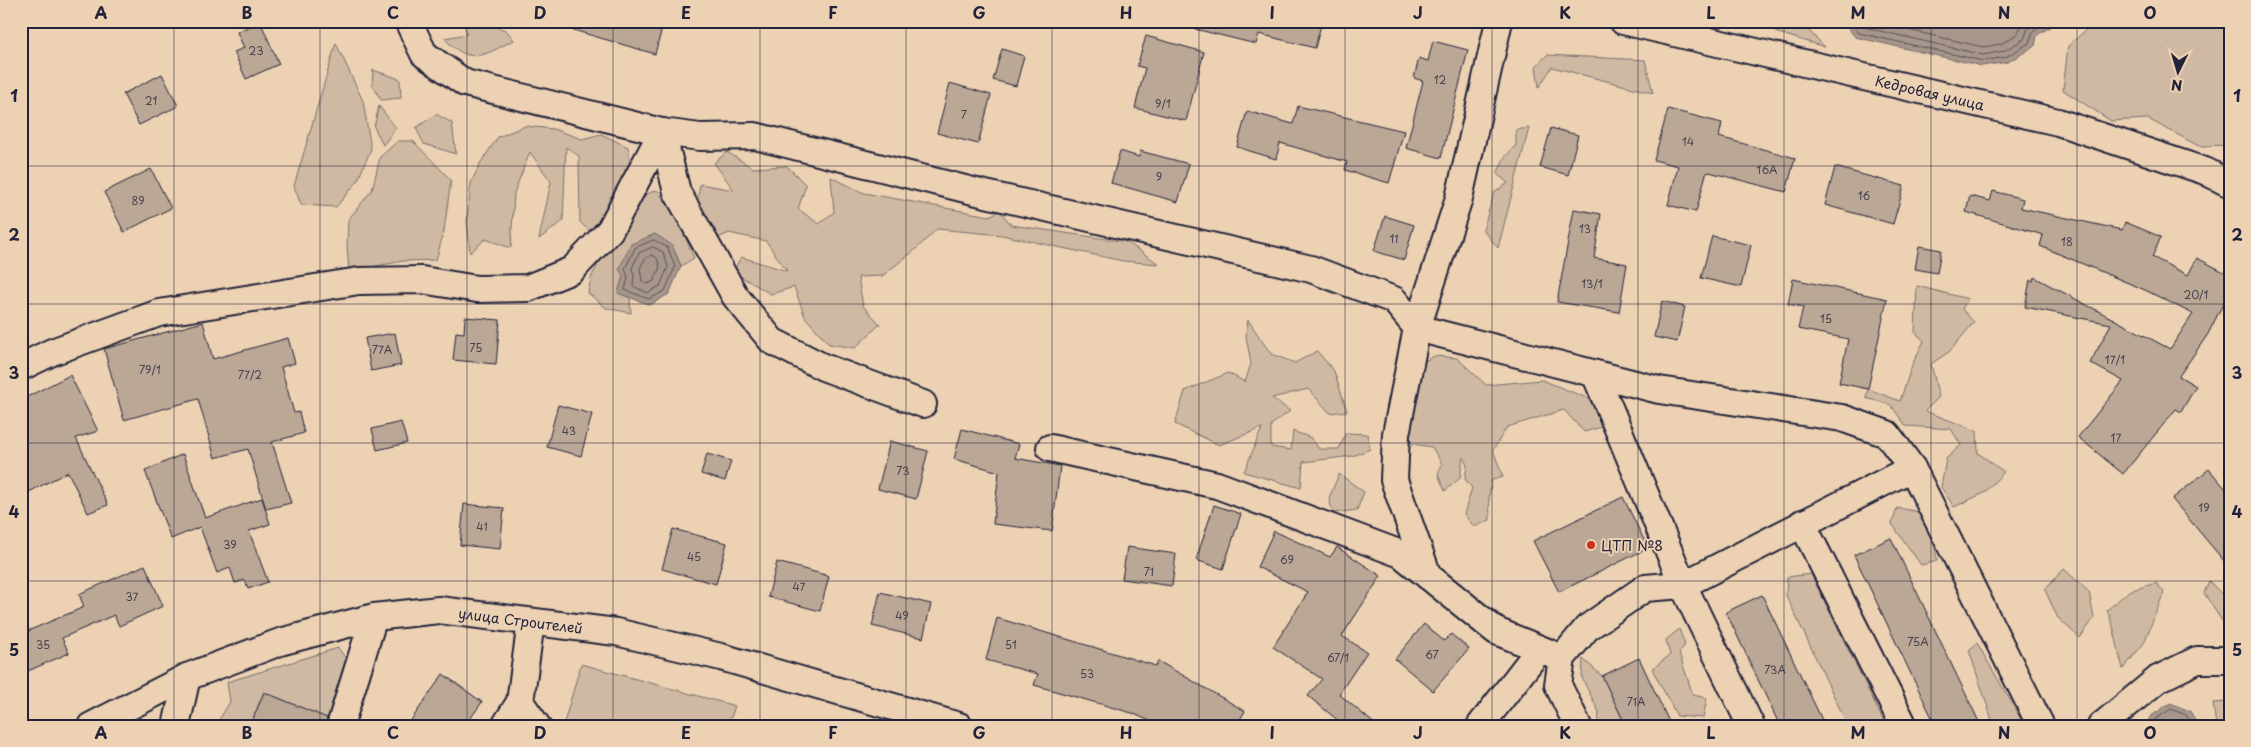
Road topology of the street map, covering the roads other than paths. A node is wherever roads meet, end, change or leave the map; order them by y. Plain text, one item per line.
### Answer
1 (408, 21) edge
2 (1499, 21) edge
3 (1623, 21) edge
4 (662, 132) junction
5 (2230, 184) edge
6 (1416, 328) junction
7 (21, 367) edge
8 (1596, 376) junction
9 (923, 404) dead end
10 (1050, 448) dead end
11 (1912, 468) junction
12 (1802, 523) junction
13 (1428, 576) junction
14 (1683, 585) junction
15 (374, 617) junction
16 (531, 622) junction
17 (1550, 654) junction
18 (2230, 660) edge
19 (187, 677) junction
20 (520, 702) junction
21 (91, 726) edge
22 (176, 726) edge
23 (340, 726) edge
24 (505, 726) edge
25 (536, 726) edge
26 (959, 726) edge
27 (1480, 726) edge
28 (1578, 726) edge
29 (1751, 726) edge
30 (1904, 726) edge
31 (2041, 726) edge
32 (2102, 726) edge

1 - 4 street
2 - 6 street
3 - 5 street, Кедровая улица
4 - 6 street
4 - 7 street
4 - 9 street
6 - 8 street
6 - 13 street
8 - 11 street
8 - 14 street
10 - 13 street
11 - 12 street
11 - 31 street
12 - 14 street
12 - 30 street
13 - 17 street
14 - 17 street
14 - 29 street
15 - 16 street, улица Строителей
15 - 19 street, улица Строителей
15 - 23 street
16 - 20 street
16 - 26 street, улица Строителей
17 - 27 street
17 - 28 street
18 - 32 street
19 - 21 street, улица Строителей
19 - 22 street
20 - 24 street
20 - 25 street

